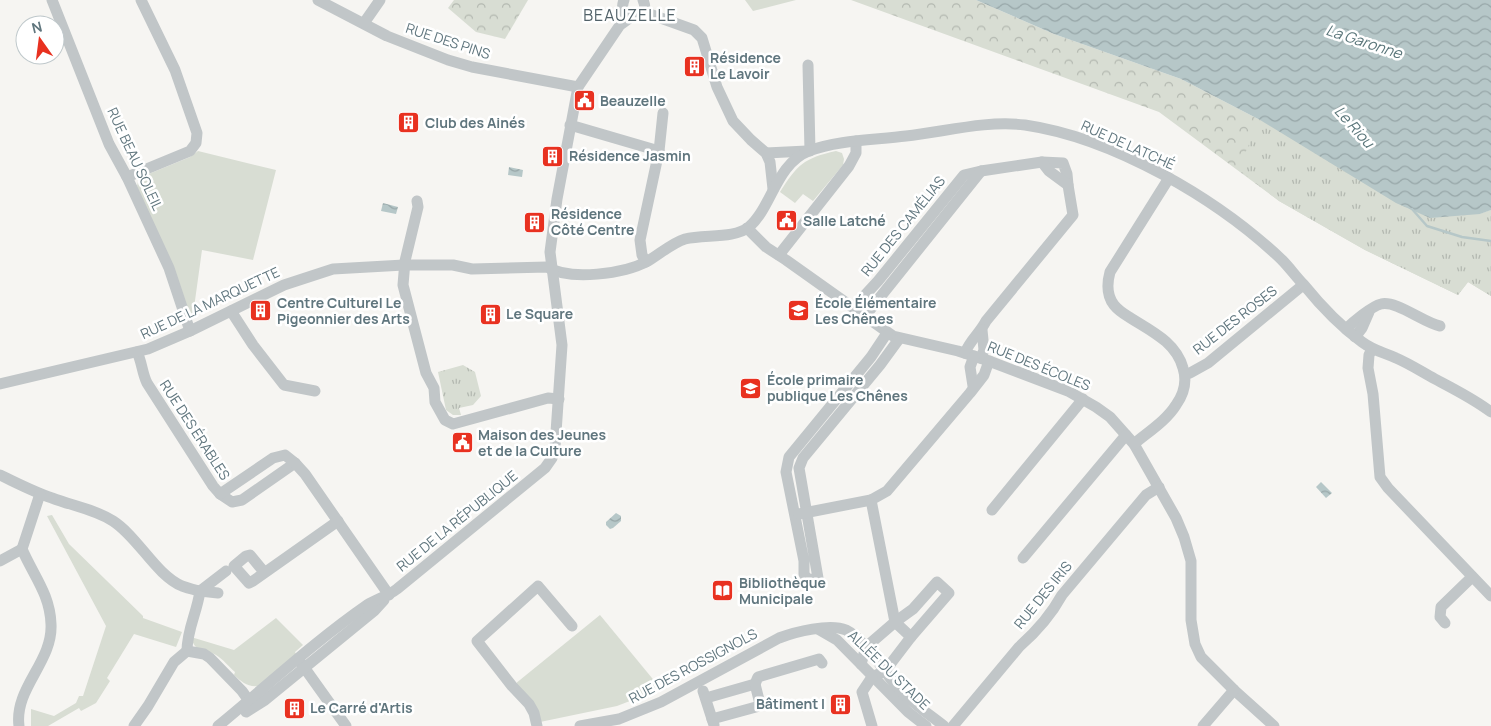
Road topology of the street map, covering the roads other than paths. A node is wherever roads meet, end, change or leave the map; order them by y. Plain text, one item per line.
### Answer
1 (52, 0) edge
2 (140, 0) edge
3 (318, 0) edge
4 (380, 0) edge
5 (624, 0) edge
6 (644, 6) edge
7 (631, 18) junction
8 (364, 23) junction
9 (808, 65) dead end
10 (578, 87) junction
11 (663, 113) dead end
12 (570, 125) junction
13 (856, 141) junction
14 (810, 151) junction
15 (659, 152) junction
16 (766, 153) junction
17 (981, 171) junction
18 (127, 177) junction
19 (1169, 178) junction
20 (774, 189) junction
21 (417, 201) dead end
22 (747, 228) junction
23 (779, 254) junction
24 (646, 262) junction
25 (404, 265) junction
26 (552, 270) junction
27 (1303, 285) junction
28 (854, 308) junction
29 (231, 311) junction
30 (1369, 312) junction
31 (864, 316) junction
32 (1440, 326) dead end
33 (1346, 329) junction
34 (982, 330) junction
35 (190, 331) junction
36 (887, 333) junction
37 (1355, 337) junction
38 (899, 339) junction
39 (1377, 351) junction
40 (138, 352) junction
41 (977, 357) junction
42 (1185, 374) junction
43 (0, 384) edge
44 (974, 386) junction
45 (315, 391) dead end
46 (559, 399) junction
47 (1083, 399) junction
48 (841, 402) junction
49 (1490, 407) edge
50 (1130, 439) junction
51 (296, 463) junction
52 (0, 475) edge
53 (1159, 487) junction
54 (40, 494) junction
55 (220, 494) junction
56 (870, 500) junction
57 (992, 510) dead end
58 (800, 514) junction
59 (338, 521) junction
60 (22, 549) junction
61 (1023, 558) dead end
62 (0, 562) edge
63 (226, 571) dead end
64 (264, 572) dead end
65 (1472, 577) junction
66 (200, 591) junction
67 (218, 593) dead end
68 (389, 595) junction
69 (1491, 596) edge
70 (895, 622) junction
71 (1445, 623) dead end
72 (572, 626) dead end
73 (818, 629) junction
74 (911, 637) junction
75 (866, 647) junction
76 (187, 652) junction
77 (302, 663) junction
78 (822, 663) dead end
79 (861, 664) junction
80 (885, 671) junction
81 (872, 677) junction
82 (698, 682) junction
83 (755, 684) junction
84 (1234, 690) junction
85 (706, 698) junction
86 (249, 701) junction
87 (713, 723) edge
88 (19, 726) edge
89 (134, 726) edge
90 (218, 726) edge
91 (230, 726) edge
92 (346, 726) edge
93 (537, 726) edge
94 (580, 726) edge
95 (872, 726) edge
96 (926, 726) edge
97 (944, 726) edge
98 (953, 726) edge
99 (1203, 726) edge
100 (1274, 726) edge

1 - 18 street, RUE BEAU SOLEIL
2 - 18 street
3 - 8 street, RUE DES PINS
4 - 8 street
5 - 7 street
6 - 7 street
6 - 16 street
7 - 10 street
8 - 10 street, RUE DES PINS
9 - 14 street
10 - 12 street, RUE DE LA RÉPUBLIQUE
11 - 15 street
12 - 15 street
12 - 26 street, RUE DE LA RÉPUBLIQUE
13 - 14 street, RUE DE LATCHÉ
13 - 19 street, RUE DE LATCHÉ
13 - 23 street
14 - 16 street
14 - 20 street, RUE DE LATCHÉ
15 - 24 street
16 - 20 street
17 - 28 street, RUE DES CAMÉLIAS
17 - 31 street, RUE DES CAMÉLIAS
17 - 34 street, RUE DES CAMÉLIAS
18 - 35 street, RUE BEAU SOLEIL
19 - 27 street, RUE DE LATCHÉ
19 - 42 street
20 - 22 street, RUE DE LATCHÉ
21 - 25 street
22 - 23 street, RUE DES ÉCOLES
22 - 24 street
23 - 28 street, RUE DES ÉCOLES
24 - 26 street
25 - 26 street, RUE DE LA MARQUETTE
25 - 29 street, RUE DE LA MARQUETTE
25 - 46 street
26 - 46 street, RUE DE LA RÉPUBLIQUE
27 - 33 street, RUE DE LATCHÉ
27 - 42 street, RUE DES ROSES
28 - 31 street, RUE DES ÉCOLES
29 - 35 street, RUE DE LA MARQUETTE
29 - 45 street
30 - 32 street
30 - 33 street
30 - 37 street
31 - 36 street, RUE DES ÉCOLES
33 - 37 street, RUE DE LATCHÉ
34 - 41 street
34 - 41 street, RUE DES CAMÉLIAS
35 - 40 street, RUE DE LA MARQUETTE
36 - 38 street, RUE DES ÉCOLES
36 - 48 street
37 - 39 street, RUE DE LATCHÉ
38 - 41 street, RUE DES ÉCOLES
38 - 48 street
39 - 49 street, RUE DE LATCHÉ
39 - 65 street
40 - 43 street, RUE DE LA MARQUETTE
40 - 55 street, RUE DES ÉRABLES
41 - 44 street
41 - 44 street, RUE DES CAMÉLIAS
41 - 47 street, RUE DES ÉCOLES
42 - 50 street
44 - 56 street, RUE DES CAMÉLIAS
46 - 68 street, RUE DE LA RÉPUBLIQUE
47 - 50 street, RUE DES ÉCOLES
47 - 57 street
48 - 58 street
50 - 53 street, RUE DES ÉCOLES
50 - 61 street
51 - 55 street, RUE DES ÉRABLES
51 - 55 street, RUE DES ÉRABLES
51 - 59 street
52 - 54 street
53 - 84 street, RUE DES ÉCOLES
53 - 98 street, RUE DES IRIS
54 - 60 street
54 - 66 street
56 - 58 street
56 - 70 street
58 - 58 street
59 - 64 street
59 - 68 street
60 - 62 street
60 - 88 street
63 - 66 street
65 - 69 street
65 - 71 street
66 - 67 street
66 - 76 street
68 - 77 street, RUE DE LA RÉPUBLIQUE
70 - 74 street
70 - 74 street
70 - 75 street
72 - 93 street
73 - 75 street, ALLÉE DU STADE
73 - 79 street, ALLÉE DU STADE
73 - 82 street, RUE DES ROSSIGNOLS
74 - 80 street
75 - 79 street
75 - 80 street, ALLÉE DU STADE
76 - 86 street
76 - 89 street
77 - 86 street, RUE DE LA RÉPUBLIQUE
77 - 92 street
78 - 83 street
79 - 81 street, ALLÉE DU STADE
80 - 81 street
80 - 97 street, ALLÉE DU STADE
81 - 95 street
81 - 96 street, ALLÉE DU STADE
82 - 85 street
82 - 94 street, RUE DES ROSSIGNOLS
83 - 85 street
83 - 87 street
84 - 99 street
84 - 100 street, RUE DES ÉCOLES
85 - 87 street
86 - 90 street, RUE DE LA RÉPUBLIQUE
86 - 91 street, RUE DE LA RÉPUBLIQUE

